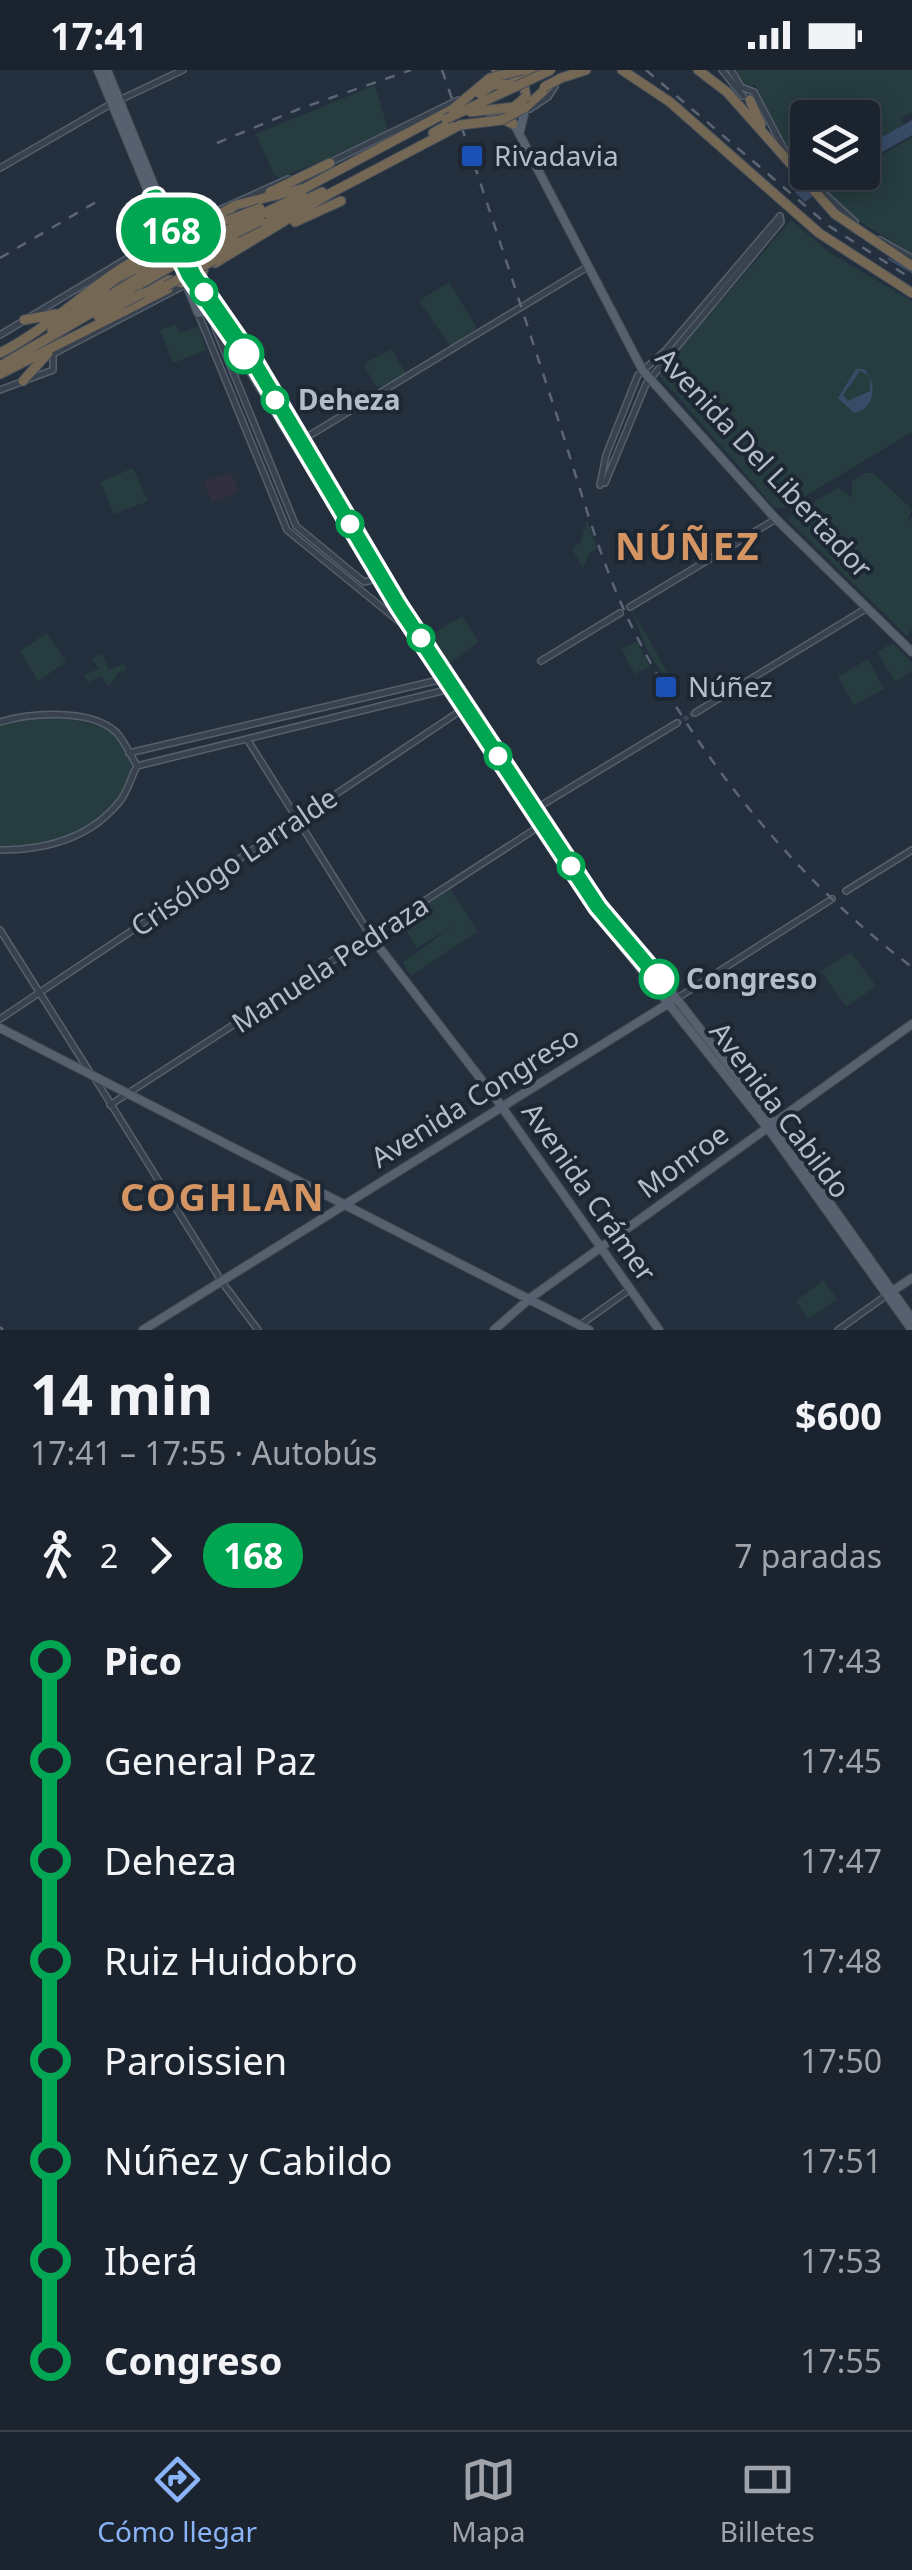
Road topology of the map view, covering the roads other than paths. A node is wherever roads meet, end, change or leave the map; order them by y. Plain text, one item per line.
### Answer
1 (98, 70) edge
2 (106, 70) edge
3 (183, 70) edge
4 (586, 70) edge
5 (622, 70) edge
6 (698, 70) edge
7 (722, 70) edge
8 (730, 70) edge
9 (532, 73) edge
10 (512, 77) junction
11 (489, 78) edge
12 (555, 80) edge
13 (751, 97) junction
14 (116, 103) junction
15 (518, 115) junction
16 (456, 116) junction
17 (768, 142) junction
18 (403, 146) junction
19 (390, 153) junction
20 (790, 158) edge
21 (330, 163) junction
22 (790, 164) edge
23 (0, 168) edge
24 (323, 192) junction
25 (818, 192) joint
26 (249, 201) junction
27 (341, 201) dead end
28 (300, 208) junction
29 (263, 212) junction
30 (237, 226) junction
31 (269, 233) junction
32 (182, 251) junction
33 (150, 253) junction
34 (912, 258) edge
35 (214, 262) junction
36 (588, 266) junction
37 (912, 266) edge
38 (735, 272) junction
39 (185, 284) junction
40 (167, 287) junction
41 (126, 292) junction
42 (912, 292) edge
43 (86, 293) junction
44 (78, 309) junction
45 (214, 311) junction
46 (198, 314) junction
47 (24, 320) junction
48 (96, 324) junction
49 (217, 326) junction
50 (68, 329) junction
51 (52, 331) junction
52 (0, 335) edge
53 (0, 359) edge
54 (657, 364) junction
55 (643, 371) junction
56 (0, 374) edge
57 (651, 379) junction
58 (23, 381) junction
59 (639, 386) junction
60 (0, 390) edge
61 (302, 440) junction
62 (602, 484) dead end
63 (776, 519) junction
64 (377, 579) junction
65 (630, 607) dead end
66 (867, 608) junction
67 (620, 614) dead end
68 (407, 627) junction
69 (912, 635) edge
70 (908, 648) edge
71 (541, 661) dead end
72 (449, 684) junction
73 (465, 708) junction
74 (695, 712) tunnel mouth
75 (0, 722) edge
76 (677, 723) tunnel mouth
77 (246, 738) junction
78 (129, 753) junction
79 (138, 766) junction
80 (536, 808) junction
81 (298, 820) junction
82 (543, 826) junction
83 (0, 850) edge
84 (912, 850) edge
85 (846, 891) dead end
86 (832, 900) dead end
87 (0, 930) edge
88 (372, 938) junction
89 (39, 992) junction
90 (674, 999) junction
91 (0, 1019) edge
92 (912, 1024) edge
93 (0, 1030) edge
94 (94, 1079) junction
95 (125, 1095) junction
96 (110, 1105) junction
97 (502, 1107) junction
98 (771, 1125) junction
99 (342, 1208) junction
100 (600, 1247) junction
101 (912, 1278) edge
102 (222, 1282) junction
103 (630, 1290) junction
104 (890, 1293) junction
105 (529, 1300) junction
106 (912, 1320) edge
107 (584, 1328) edge
108 (143, 1330) edge
109 (258, 1330) edge
110 (494, 1330) edge
111 (658, 1330) edge
112 (838, 1330) edge
113 (912, 1330) edge

1 - 14 main road
2 - 14 main road
3 - 14 street
4 - 12 highway
5 - 42 highway
6 - 17 highway
7 - 13 street
8 - 13 street
9 - 10 highway
9 - 11 highway, bridge
9 - 12 highway, bridge
9 - 16 highway, bridge
10 - 11 highway, bridge
10 - 11 highway
10 - 15 highway
10 - 15 highway
11 - 15 main road, Avenida Del Libertador
11 - 15 highway
11 - 15 highway
11 - 16 highway, bridge
12 - 15 highway
12 - 16 highway, bridge
13 - 17 highway
13 - 20 street
14 - 23 street
14 - 32 main road
15 - 16 highway, bridge
15 - 16 highway, bridge
15 - 36 main road, Avenida Del Libertador
16 - 18 highway
16 - 18 highway
16 - 18 highway
16 - 18 highway
16 - 21 street
17 - 22 highway
18 - 19 highway
18 - 19 highway
19 - 24 highway
19 - 26 highway
19 - 29 highway
19 - 31 highway
21 - 26 highway
21 - 32 street
24 - 28 highway
24 - 29 highway
25 - 34 street
25 - 37 highway
26 - 32 highway
27 - 31 highway
28 - 30 highway
28 - 35 highway
29 - 30 highway, bridge
30 - 32 highway
30 - 32 highway
30 - 32 highway
31 - 35 highway
32 - 33 highway, bridge
32 - 39 main road
32 - 41 highway
32 - 41 highway
32 - 45 main road, Avenida Cabildo
32 - 45 main road, Avenida Cabildo
32 - 47 street
33 - 43 highway
33 - 44 highway
35 - 40 highway, bridge
36 - 55 main road, Avenida Del Libertador
36 - 61 street
38 - 38 street
38 - 54 street
39 - 41 highway
39 - 46 main road
39 - 58 street
40 - 41 highway
40 - 48 highway
41 - 44 highway
41 - 50 highway
41 - 50 highway
41 - 51 highway
43 - 47 highway
43 - 53 highway
44 - 51 highway
45 - 46 main road
45 - 49 main road, Avenida Cabildo
45 - 61 main road, Avenida Cabildo
46 - 68 street
47 - 52 street
48 - 56 highway
48 - 58 highway
49 - 64 main road, Avenida Cabildo
49 - 64 street
50 - 53 highway
51 - 53 highway
54 - 55 street
54 - 57 street
55 - 57 main road, Avenida Del Libertador
55 - 59 street
57 - 59 street
57 - 63 main road, Avenida Del Libertador
58 - 60 street
59 - 62 street
61 - 72 main road, Avenida Cabildo
63 - 65 street
63 - 66 main road, Avenida Del Libertador
64 - 68 main road, Avenida Cabildo
66 - 70 main road, Avenida Del Libertador
66 - 74 street
67 - 71 street
68 - 72 main road, Avenida Cabildo
69 - 70 main road
72 - 73 main road, Avenida Cabildo
72 - 77 street
72 - 78 street
73 - 80 main road, Avenida Cabildo
73 - 81 street, Crisólogo Larralde
73 - 82 main road, Avenida Cabildo
75 - 78 street
76 - 80 street
77 - 79 street
77 - 81 street
78 - 79 street
79 - 83 street
80 - 82 main road, Avenida Cabildo
81 - 88 street
81 - 89 street, Crisólogo Larralde
82 - 88 street, Manuela Pedraza
82 - 90 main road, Avenida Cabildo
84 - 85 street
86 - 90 street
87 - 89 street
88 - 95 street, Manuela Pedraza
88 - 97 main road, Avenida Crámer
89 - 91 street, Crisólogo Larralde
89 - 94 street
90 - 97 main road, Avenida Congreso
90 - 98 main road, Avenida Cabildo
92 - 98 main road, Monroe
93 - 94 main road
94 - 95 main road
94 - 96 street
95 - 96 street, Manuela Pedraza
95 - 99 main road
96 - 102 street
97 - 99 main road, Avenida Congreso
97 - 100 main road, Avenida Crámer
98 - 100 main road, Monroe
98 - 104 main road, Avenida Cabildo
99 - 102 main road, Avenida Congreso
99 - 105 main road
100 - 103 main road, Avenida Crámer
100 - 105 main road, Monroe
101 - 104 main road
102 - 108 main road, Avenida Congreso
102 - 109 street
103 - 107 street
103 - 111 main road, Avenida Crámer
104 - 106 main road, Avenida Cabildo
104 - 112 street
104 - 113 main road, Avenida Cabildo
105 - 107 main road
105 - 110 main road, Monroe

